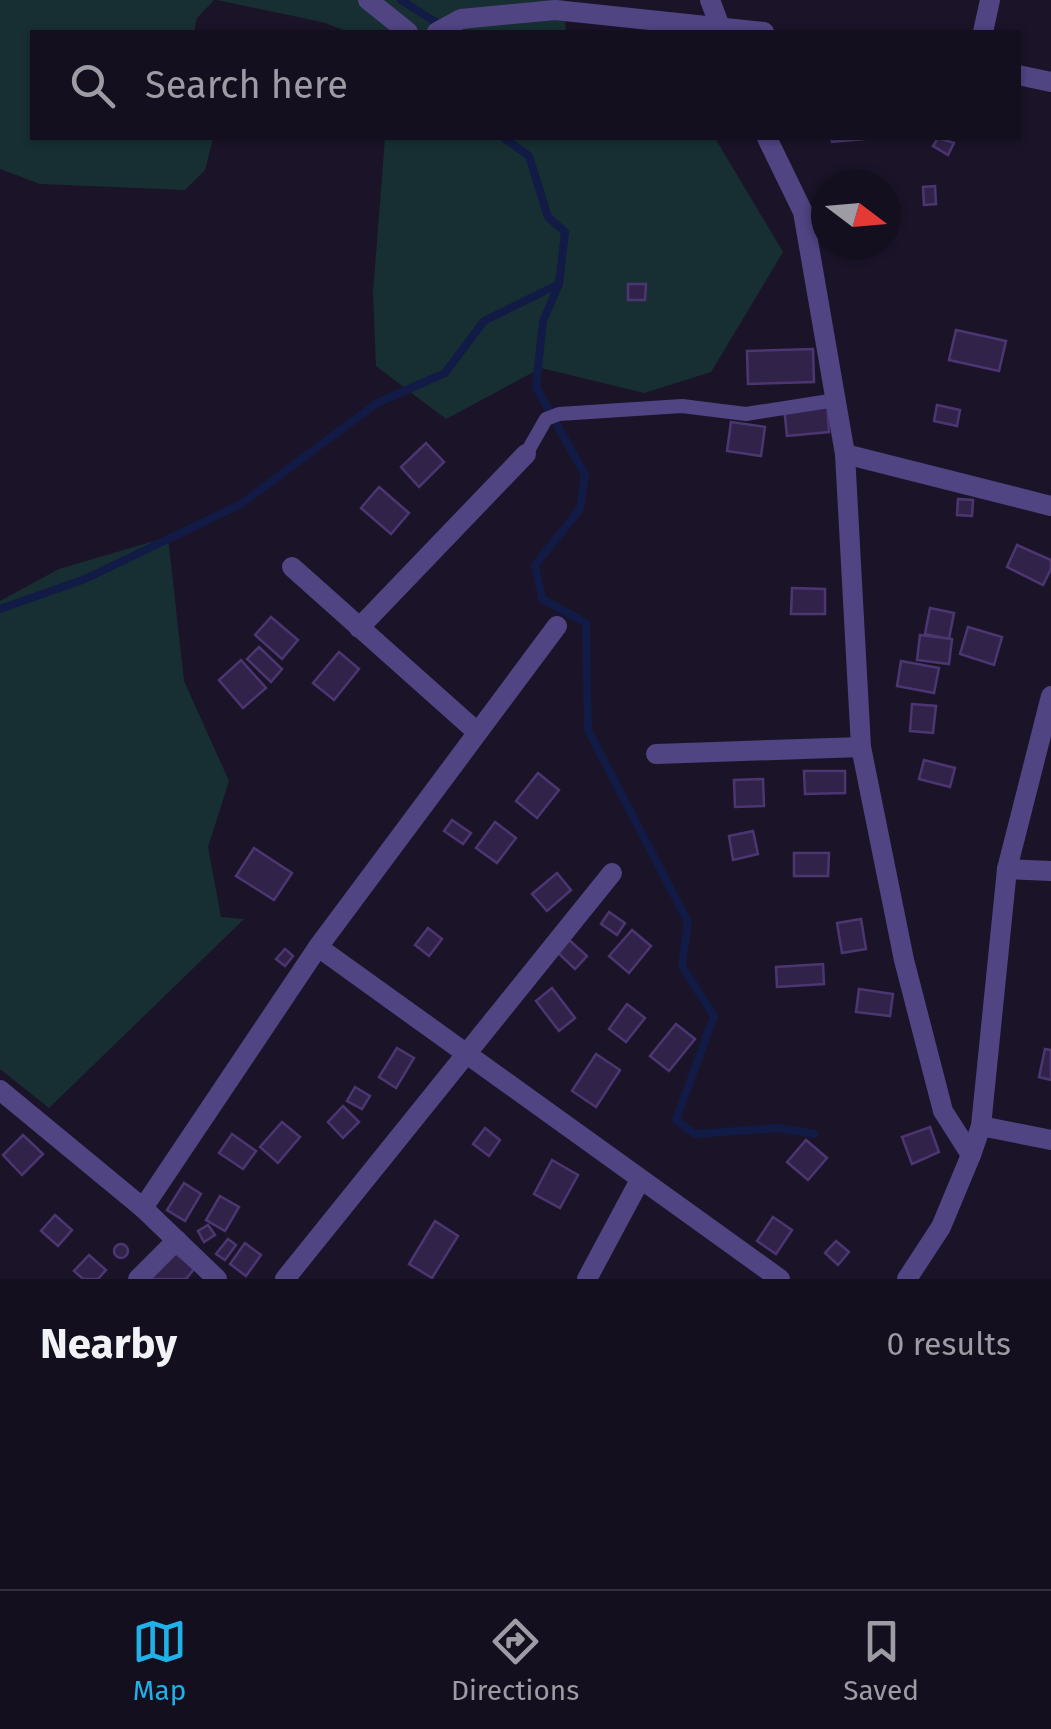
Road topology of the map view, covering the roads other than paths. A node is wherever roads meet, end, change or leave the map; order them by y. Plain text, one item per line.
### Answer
1 (368, 0) edge
2 (710, 0) edge
3 (990, 0) edge
4 (720, 29) edge
5 (406, 30) edge
6 (441, 30) edge
7 (983, 30) edge
8 (1021, 76) edge
9 (1051, 82) edge
10 (768, 140) edge
11 (836, 400) junction
12 (526, 454) joint
13 (845, 454) junction
14 (1051, 506) edge
15 (292, 568) dead end
16 (556, 626) dead end
17 (360, 628) junction
18 (1051, 696) edge
19 (477, 732) junction
20 (861, 747) junction
21 (656, 754) dead end
22 (1008, 869) junction
23 (1051, 871) edge
24 (612, 873) dead end
25 (318, 946) junction
26 (464, 1054) junction
27 (0, 1090) edge
28 (981, 1126) junction
29 (1051, 1140) edge
30 (972, 1155) junction
31 (640, 1180) junction
32 (143, 1208) junction
33 (177, 1240) junction
34 (138, 1279) edge
35 (217, 1279) edge
36 (285, 1279) edge
37 (587, 1279) edge
38 (780, 1279) edge
39 (907, 1279) edge

1 - 5 street
2 - 4 street
3 - 7 street
4 - 6 street
8 - 9 street
10 - 11 street
11 - 12 lane
11 - 13 street
12 - 17 street
13 - 14 street
13 - 20 street
15 - 17 street
16 - 19 street
17 - 19 street
18 - 22 street
19 - 25 street
20 - 21 street
20 - 30 street
22 - 23 street
22 - 28 street
24 - 26 street
25 - 26 street
25 - 32 street
26 - 31 street
26 - 36 street
27 - 32 street
28 - 29 street
28 - 30 street
30 - 39 street
31 - 37 street
31 - 38 street
32 - 33 street
33 - 34 street
33 - 35 street

